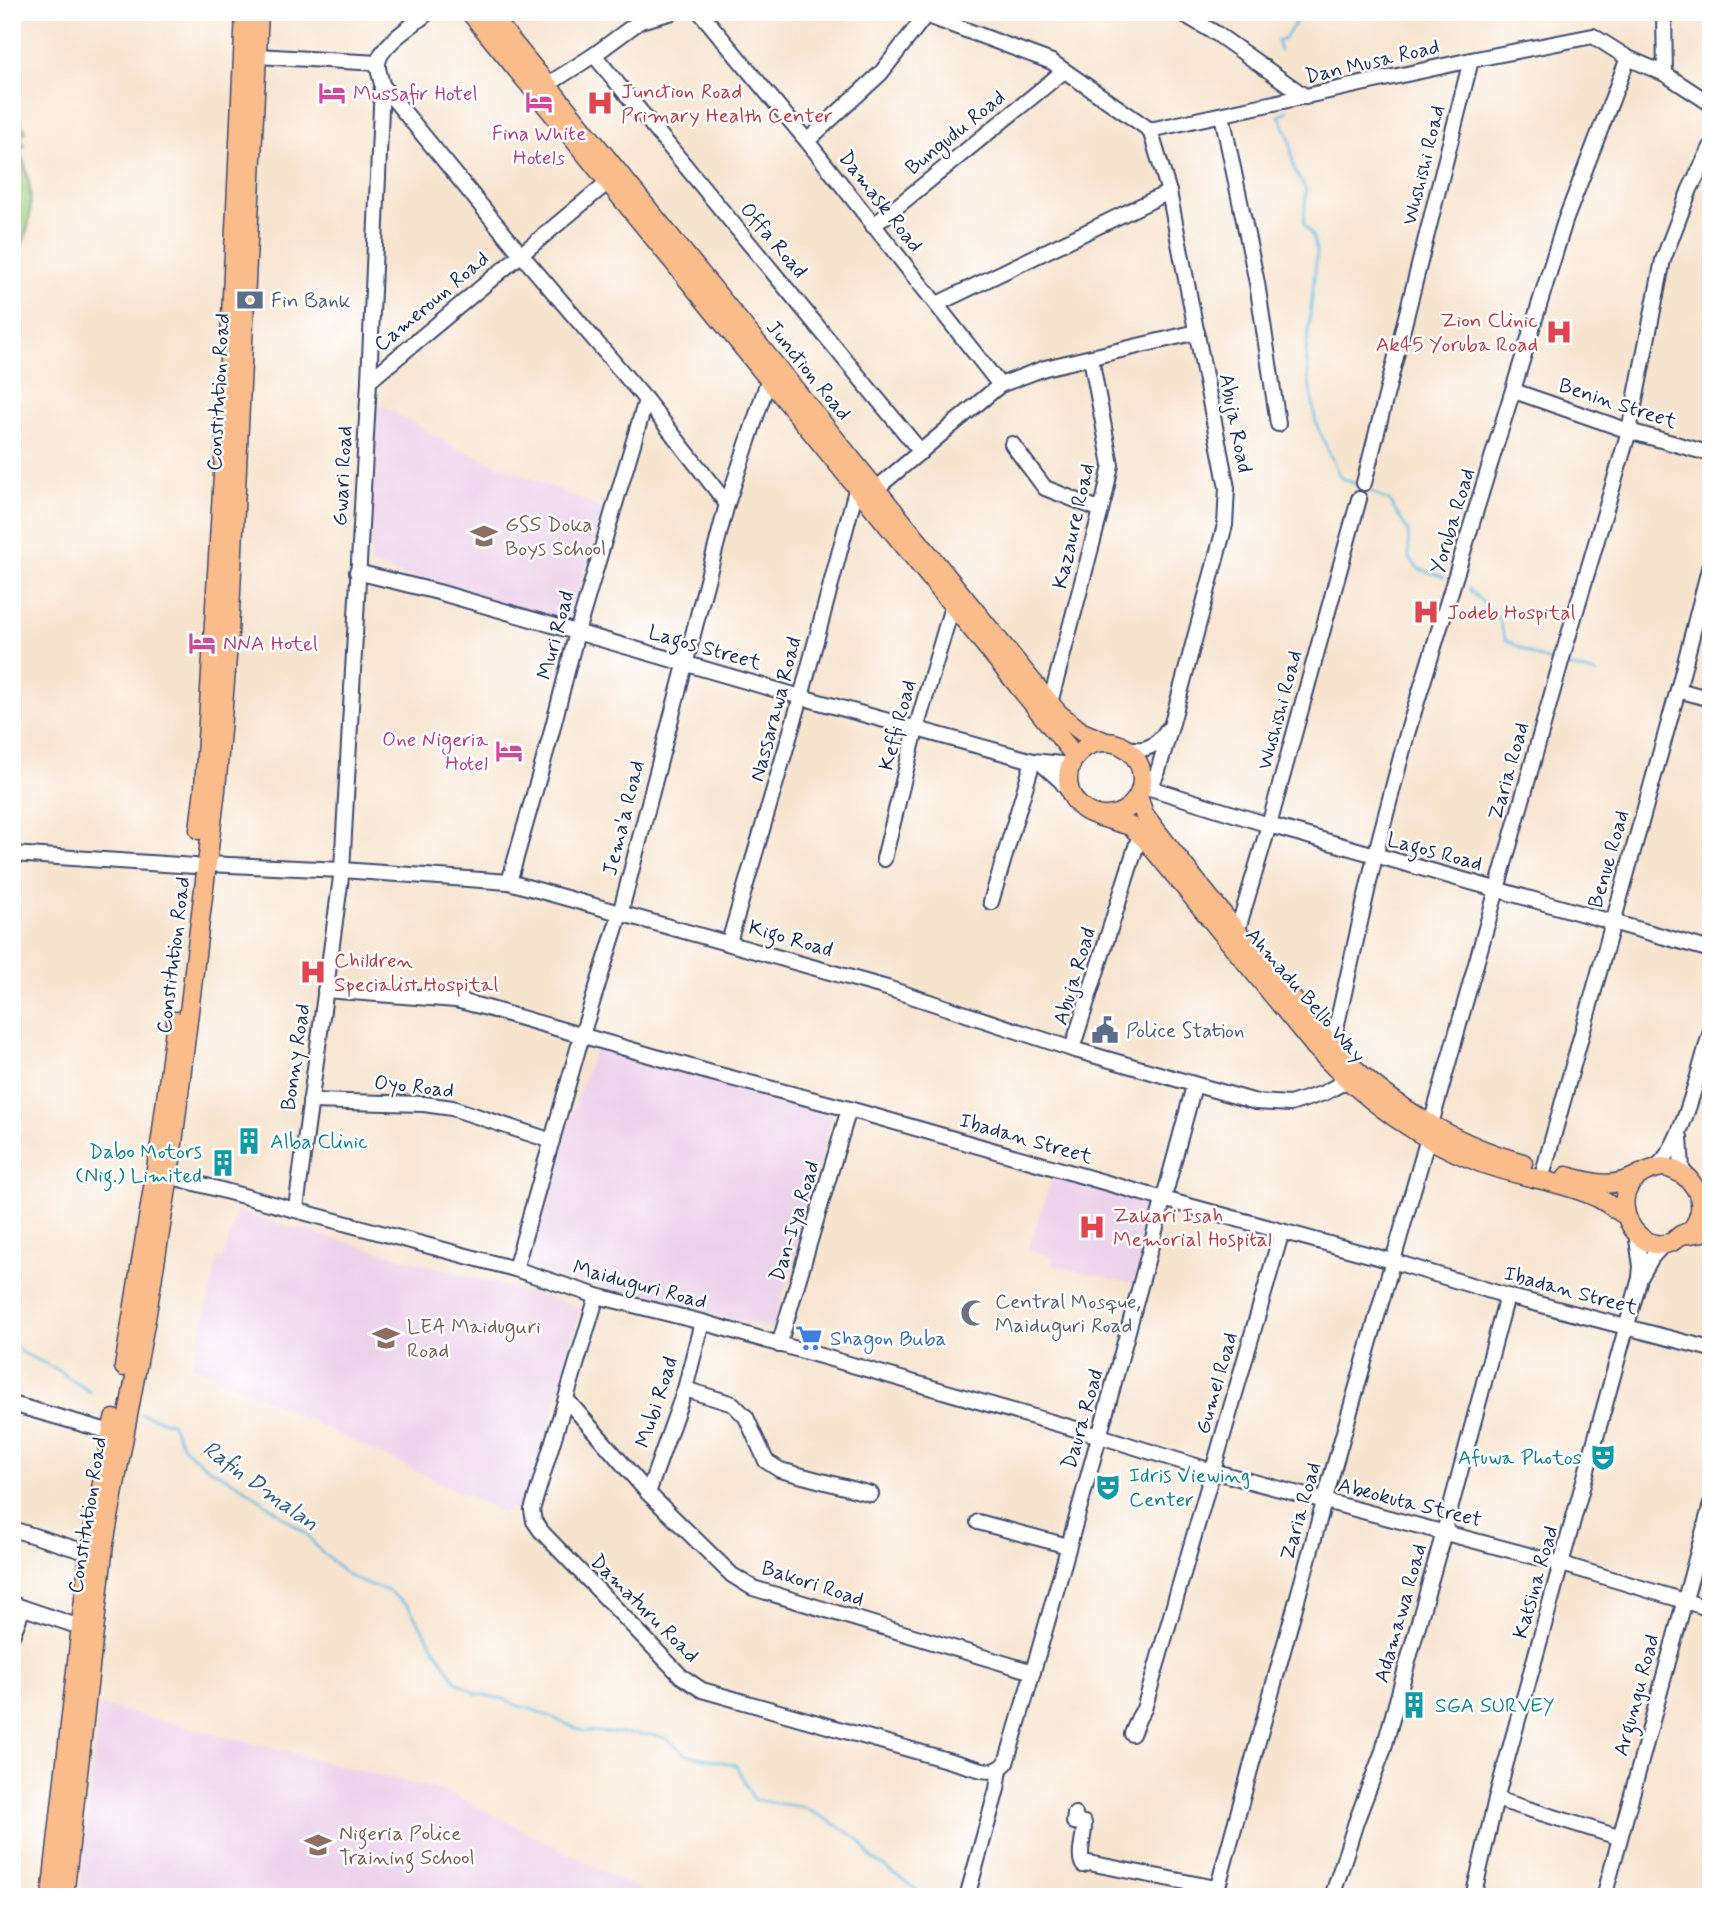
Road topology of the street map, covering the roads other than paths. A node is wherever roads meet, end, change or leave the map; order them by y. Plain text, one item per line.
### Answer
1 (245, 12) edge
2 (260, 12) edge
3 (429, 12) edge
4 (470, 12) edge
5 (488, 12) edge
6 (673, 12) edge
7 (700, 12) edge
8 (1180, 12) edge
9 (1664, 12) edge
10 (917, 13) edge
11 (639, 17) edge
12 (594, 55) junction
13 (257, 56) junction
14 (1628, 58) junction
15 (1471, 60) junction
16 (378, 62) junction
17 (1064, 71) junction
18 (1665, 74) junction
19 (382, 85) junction
20 (547, 85) junction
21 (1306, 97) junction
22 (1711, 104) edge
23 (1222, 115) junction
24 (1150, 130) junction
25 (807, 141) junction
26 (1711, 147) edge
27 (608, 181) junction
28 (1169, 192) junction
29 (873, 226) junction
30 (520, 253) junction
31 (239, 293) junction
32 (937, 304) junction
33 (1197, 332) junction
34 (1091, 358) junction
35 (769, 378) junction
36 (369, 381) junction
37 (1000, 385) junction
38 (1514, 391) junction
39 (646, 400) junction
40 (1278, 424) dead end
41 (1629, 431) junction
42 (1012, 444) dead end
43 (921, 452) junction
44 (1711, 454) edge
45 (1364, 483) dead end
46 (857, 486) junction
47 (877, 488) junction
48 (1359, 499) dead end
49 (727, 504) junction
50 (1101, 510) junction
51 (1711, 561) edge
52 (357, 572) junction
53 (953, 603) junction
54 (577, 632) junction
55 (685, 663) junction
56 (1678, 690) junction
57 (801, 697) junction
58 (1711, 699) edge
59 (1050, 703) junction
60 (1172, 723) junction
61 (916, 729) junction
62 (1115, 744) junction
63 (1073, 761) junction
64 (1037, 762) junction
65 (1143, 792) junction
66 (1072, 796) junction
67 (1097, 816) junction
68 (1269, 825) junction
69 (1140, 834) junction
70 (12, 855) edge
71 (1375, 856) junction
72 (884, 859) dead end
73 (201, 865) junction
74 (342, 870) junction
75 (509, 883) junction
76 (1497, 890) junction
77 (991, 902) dead end
78 (620, 914) junction
79 (1612, 921) junction
80 (1237, 932) junction
81 (729, 942) junction
82 (1711, 950) edge
83 (325, 990) junction
84 (1711, 1031) edge
85 (582, 1035) junction
86 (1332, 1046) junction
87 (1072, 1049) junction
88 (1348, 1080) junction
89 (1194, 1086) junction
90 (310, 1101) junction
91 (849, 1109) junction
92 (1681, 1128) junction
93 (1429, 1131) junction
94 (552, 1141) junction
95 (1544, 1169) junction
96 (1646, 1171) junction
97 (169, 1176) junction
98 (1695, 1186) junction
99 (1164, 1199) junction
100 (296, 1208) junction
101 (1711, 1213) edge
102 (1625, 1215) junction
103 (1282, 1231) junction
104 (1711, 1231) edge
105 (1636, 1233) junction
106 (1673, 1239) junction
107 (1392, 1261) junction
108 (514, 1269) junction
109 (1640, 1278) junction
110 (597, 1296) junction
111 (1507, 1296) junction
112 (702, 1322) junction
113 (1626, 1326) junction
114 (779, 1345) junction
115 (1711, 1349) edge
116 (685, 1389) junction
117 (126, 1391) junction
118 (567, 1400) junction
119 (12, 1404) edge
120 (122, 1413) junction
121 (111, 1432) junction
122 (1100, 1436) junction
123 (1212, 1471) junction
124 (648, 1493) junction
125 (872, 1494) dead end
126 (1324, 1502) junction
127 (1711, 1504) edge
128 (978, 1522) dead end
129 (12, 1529) edge
130 (1444, 1532) junction
131 (1068, 1546) junction
132 (89, 1553) junction
133 (1562, 1564) junction
134 (1683, 1602) junction
135 (18, 1606) edge
136 (1711, 1609) edge
137 (80, 1627) junction
138 (12, 1636) edge
139 (1033, 1672) junction
140 (1132, 1734) dead end
141 (1003, 1766) junction
142 (70, 1779) junction
143 (1496, 1798) junction
144 (1075, 1814) dead end
145 (1618, 1837) junction
146 (1216, 1892) edge
147 (51, 1897) edge
148 (64, 1897) edge
149 (967, 1897) edge
150 (1332, 1897) edge
151 (1474, 1897) edge
152 (1604, 1897) edge

1 - 31 main road, Constitution Road
2 - 13 main road, Constitution Road
3 - 16 street
4 - 27 main road, Junction Road
5 - 20 main road, Junction Road
6 - 11 street
7 - 25 street, Damask Road
8 - 21 street
9 - 18 street
10 - 17 street
10 - 25 street
11 - 12 street
12 - 20 street
12 - 43 street, Offa Road
13 - 16 street
13 - 31 main road, Constitution Road
14 - 15 street, Dan Musa Road
14 - 18 street, Dan Musa Road
14 - 38 street, Yoruba Road
15 - 21 street, Dan Musa Road
15 - 45 street, Wushishi Road
16 - 19 street, Gwari Road
17 - 24 street
17 - 29 street, Bungudu Road
18 - 22 street, Dan Musa Road
19 - 30 street, Gwari Road
19 - 36 street, Gwari Road
20 - 47 main road, Junction Road
21 - 23 street, Dan Musa Road
23 - 24 street, Dan Musa Road
23 - 40 street
24 - 28 street, Abuja Road
25 - 29 street, Damask Road
26 - 41 street, Zaria Road
27 - 30 street, Cameroun Road
27 - 35 main road, Junction Road
28 - 32 street
28 - 33 street, Abuja Road
29 - 32 street, Damask Road
30 - 36 street, Cameroun Road
30 - 39 street, Gwari Road
31 - 73 main road, Constitution Road
32 - 37 street, Damask Road
33 - 34 street
33 - 60 street, Abuja Road
34 - 37 street
34 - 50 street, Kazaure Road
35 - 46 main road, Junction Road
35 - 49 street, Jema'a Road
36 - 52 street, Gwari Road
37 - 43 street
38 - 41 street, Benin Street
38 - 71 street, Yoruba Road
39 - 49 street, Gwari Road
39 - 54 street, Muri Road
41 - 44 street, Benin Street
41 - 76 street, Zaria Road
42 - 50 street
43 - 47 street
46 - 53 main road, Junction Road
46 - 57 street, Nassarawa Road
47 - 59 main road, Junction Road
48 - 68 street, Wushishi Road
49 - 55 street, Jema'a Road
50 - 59 street, Kazaure Road
51 - 56 street, Benue Road
52 - 54 street, Lagos Street
52 - 74 street, Gwari Road
53 - 61 street, Keffi Road
53 - 63 main road, Junction Road
54 - 55 street, Lagos Street
54 - 75 street, Muri Road
55 - 57 street, Lagos Street
55 - 78 street, Jema'a Road
56 - 58 street
56 - 79 street, Benue Road
57 - 61 street, Lagos Street
57 - 81 street, Nassarawa Road
59 - 62 main road, Junction Road
60 - 62 street, Abuja Road
60 - 65 street, Abuja Road
61 - 64 street, Lagos Street
61 - 72 street, Keffi Road
62 - 63 main road
62 - 65 main road
63 - 64 street, Lagos Street
63 - 66 main road
64 - 66 street, Lagos Street
64 - 77 street
65 - 67 main road
65 - 68 street, Lagos Road
65 - 80 main road, Ahmadu Bello Way
66 - 67 main road
67 - 69 main road, Ahmadu Bello Way
68 - 71 street, Lagos Road
68 - 80 street, Wushishi Road
69 - 87 street, Abuja Road
69 - 88 main road, Ahmadu Bello Way
70 - 73 street, Kigo Road
71 - 76 street, Lagos Road
71 - 86 street, Yoruba Road
73 - 74 street, Kigo Road
73 - 97 main road, Constitution Road
73 - 117 main road, Constitution Road
74 - 75 street, Kigo Road
74 - 83 street, Bonny Road
75 - 78 street, Kigo Road
76 - 79 street, Lagos Road
76 - 93 street, Zaria Road
78 - 81 street, Kigo Road
78 - 85 street, Jema'a Road
79 - 82 street, Lagos Road
79 - 95 street, Benue Road
80 - 86 main road, Ahmadu Bello Way
81 - 87 street, Kigo Road
83 - 85 street, Ibadan Street
83 - 90 street, Bonny Road
84 - 92 street
85 - 91 street, Ibadan Street
85 - 94 street, Jema'a Road
86 - 93 main road, Ahmadu Bello Way
87 - 89 street, Kigo Road
88 - 89 street, Kigo Road
88 - 93 main road, Ahmadu Bello Way
89 - 99 street, Daura Road
90 - 94 street, Oyo Road
90 - 100 street, Bonny Road
91 - 99 street, Ibadan Street
91 - 114 street, Dan-Iya Road
92 - 96 street
92 - 98 street
93 - 95 main road, Ahmadu Bello Way
93 - 102 main road, Ahmadu Bello Way
93 - 107 street, Zaria Road
94 - 108 street, Jema'a Road
95 - 96 main road, Ahmadu Bello Way
96 - 98 main road
96 - 102 main road
97 - 100 street, Maiduguri Road
97 - 117 main road, Constitution Road
98 - 101 main road
98 - 106 main road
99 - 103 street, Ibadan Street
99 - 122 street, Daura Road
100 - 108 street, Maiduguri Road
102 - 105 main road
103 - 107 street, Ibadan Street
103 - 123 street, Gumel Road
104 - 106 main road
105 - 106 main road
105 - 109 street, Katsina Road
106 - 109 street, Katsina Road
107 - 111 street, Ibadan Street
107 - 126 street, Zaria Road
108 - 110 street, Maiduguri Road
109 - 113 street, Katsina Road
110 - 112 street, Maiduguri Road
110 - 118 street, Damaturu Road
111 - 113 street, Ibadan Street
111 - 130 street, Adamawa Road
112 - 114 street, Maiduguri Road
112 - 116 street, Mubi Road
113 - 115 street, Ibadan Street
113 - 133 street, Katsina Road
114 - 122 street, Maiduguri Road
116 - 124 street, Mubi Road
116 - 125 street
117 - 120 main road, Constitution Road
118 - 124 street, Bakori Road
118 - 141 street, Damaturu Road
119 - 121 street
120 - 121 main road, Constitution Road
120 - 142 main road, Constitution Road
121 - 132 main road, Constitution Road
122 - 123 street, Abeokuta Street
122 - 131 street, Daura Road
123 - 126 street, Abeokuta Street
123 - 140 street, Gumel Road
124 - 139 street, Bakori Road
126 - 130 street, Abeokuta Street
126 - 146 street, Zaria Road
127 - 134 street, Argungu Road
128 - 131 street
129 - 132 street
130 - 133 street, Abeokuta Street
130 - 150 street, Adamawa Road
131 - 139 street, Daura Road
132 - 137 main road, Constitution Road
133 - 134 street, Abeokuta Street
133 - 143 street, Katsina Road
134 - 136 street, Abeokuta Street
134 - 145 street, Argungu Road
135 - 137 street
135 - 138 street
137 - 142 main road, Constitution Road
139 - 141 street, Daura Road
141 - 149 street, Daura Road
142 - 147 main road, Constitution Road
142 - 148 main road, Constitution Road
143 - 145 street
143 - 151 street, Katsina Road
144 - 146 street
145 - 152 street, Argungu Road

